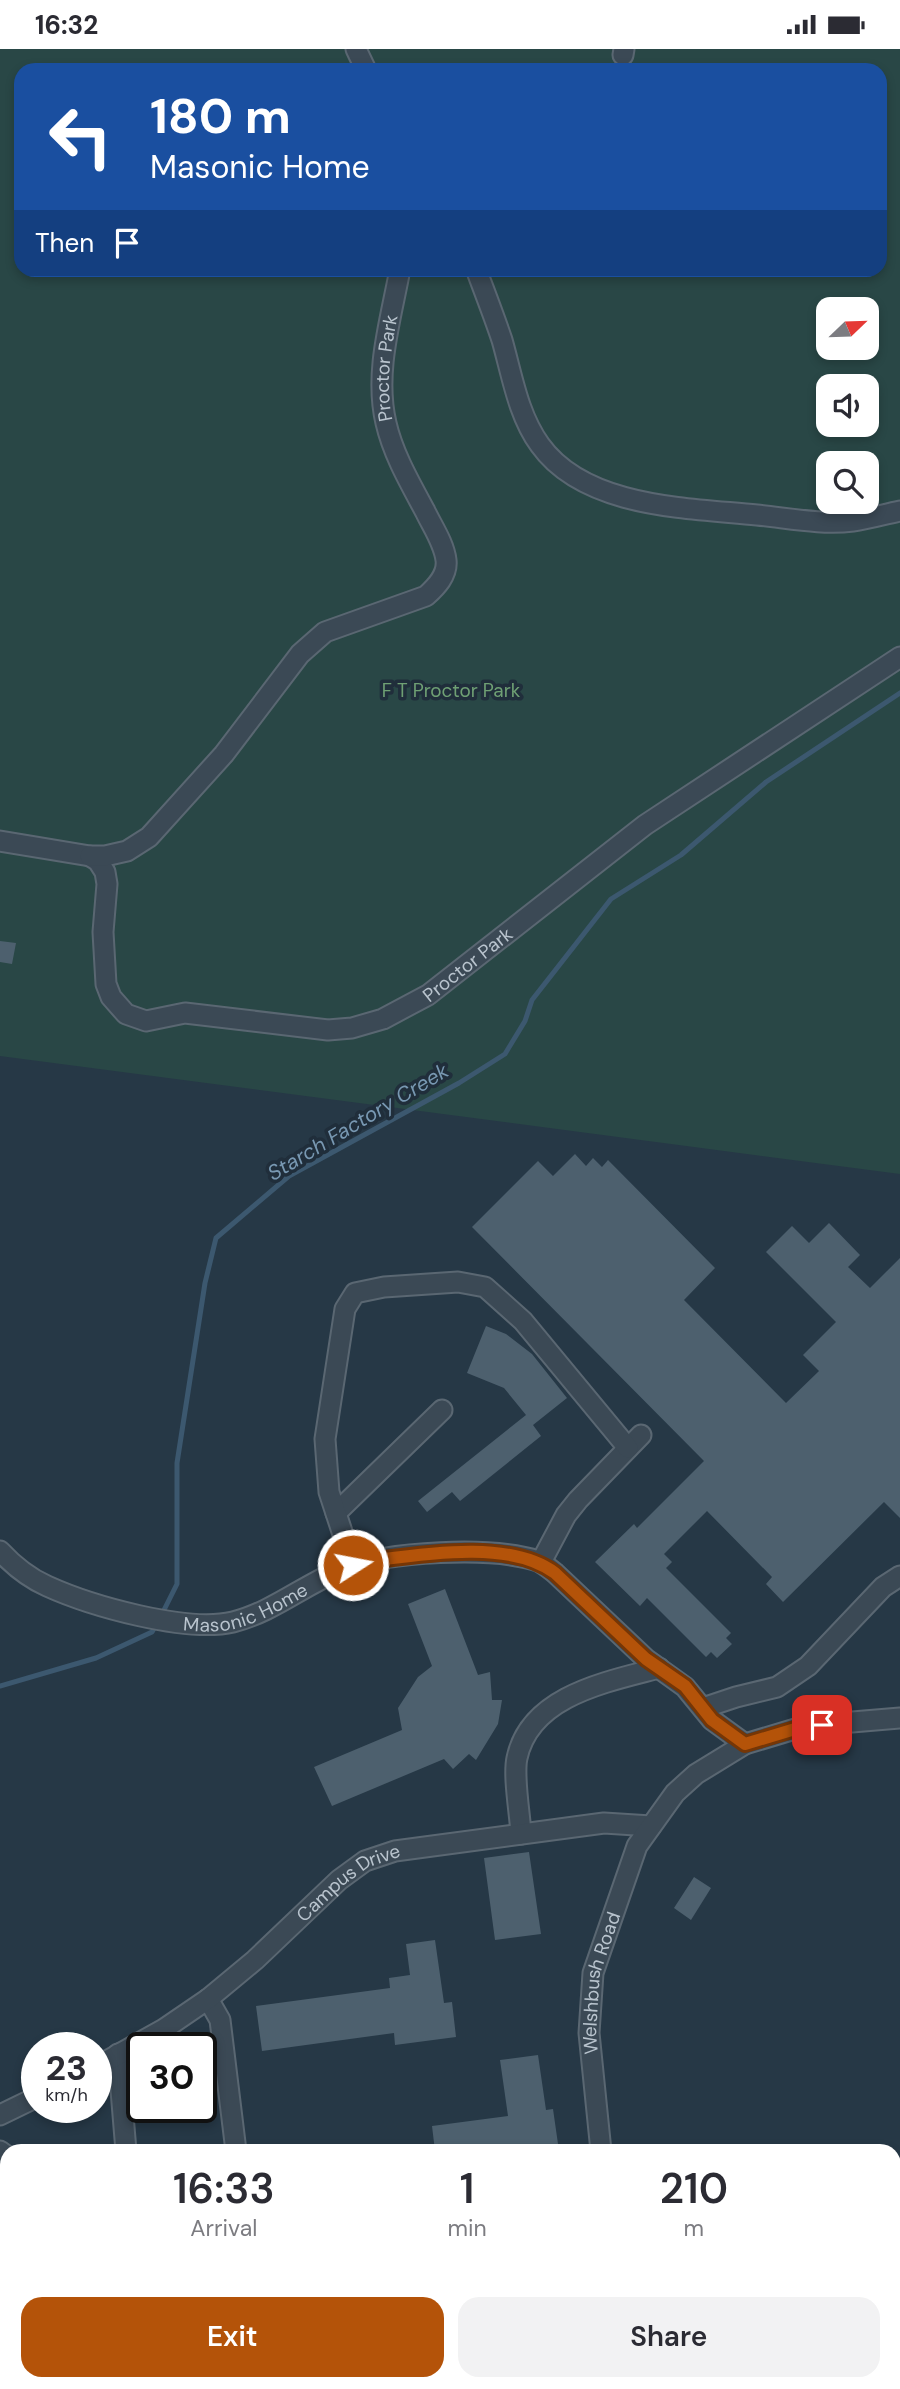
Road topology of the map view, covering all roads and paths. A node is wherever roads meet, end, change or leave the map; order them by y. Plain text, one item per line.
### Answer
1 (399, 277) edge
2 (479, 277) edge
3 (900, 511) edge
4 (900, 657) edge
5 (0, 841) edge
6 (90, 856) junction
7 (442, 1411) dead end
8 (336, 1513) junction
9 (0, 1551) edge
10 (541, 1562) junction
11 (353, 1565) junction
12 (900, 1576) edge
13 (659, 1668) junction
14 (703, 1708) junction
15 (900, 1718) edge
16 (745, 1744) junction
17 (651, 1826) junction
18 (521, 1834) junction
19 (208, 1999) junction
20 (118, 2054) junction
21 (112, 2058) edge
22 (21, 2105) edge
23 (0, 2115) edge
24 (125, 2144) edge
25 (235, 2144) edge
26 (600, 2144) edge

1 - 6 street, Proctor Park
2 - 3 street
4 - 6 street, Proctor Park
5 - 6 street, Proctor Park
7 - 8 street
8 - 10 street
8 - 11 street
9 - 11 street, Masonic Home
10 - 11 street, Masonic Home
10 - 13 street, Masonic Home
12 - 14 street
13 - 14 street, Masonic Home
13 - 18 street
14 - 16 street, Masonic Home
15 - 16 street
16 - 17 street
17 - 18 street, Campus Drive
17 - 26 street, Welshbush Road
18 - 19 street, Campus Drive
19 - 20 street, Campus Drive
19 - 25 street
20 - 21 street, Campus Drive
20 - 24 street
22 - 23 street

